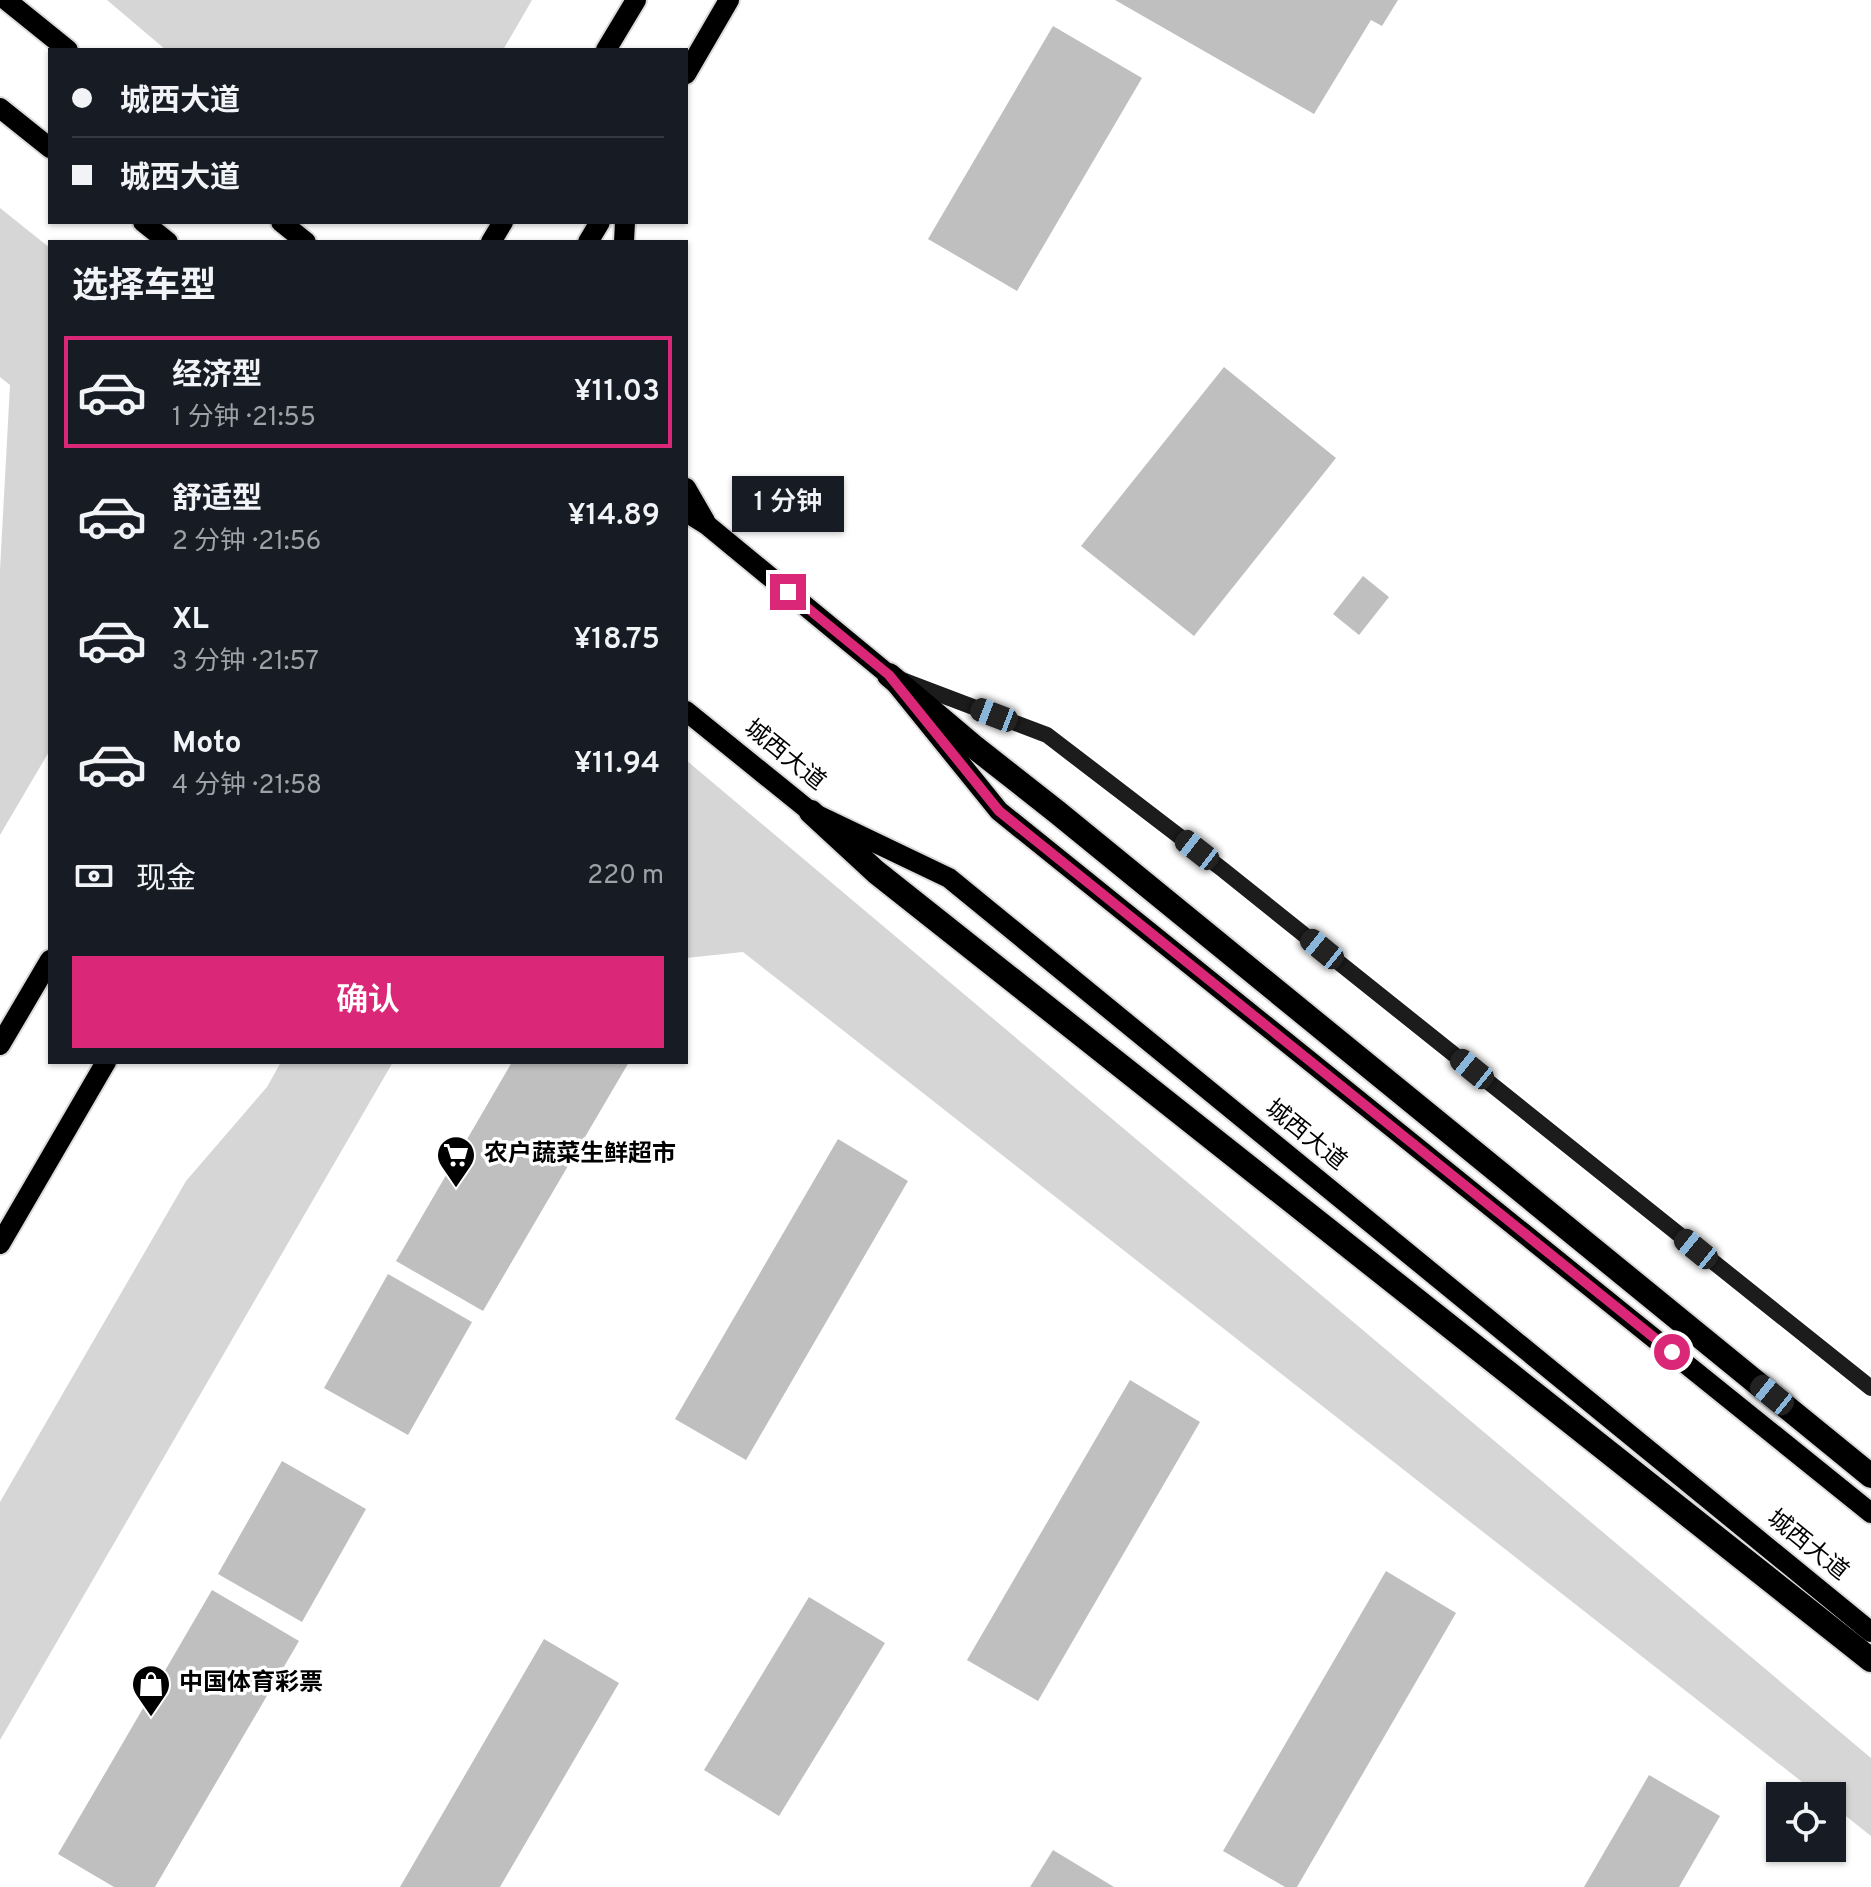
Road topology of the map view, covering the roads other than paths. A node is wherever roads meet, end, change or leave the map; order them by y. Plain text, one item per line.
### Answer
1 (6, 0) edge
2 (636, 0) edge
3 (729, 0) edge
4 (66, 48) edge
5 (607, 48) edge
6 (688, 71) edge
7 (0, 108) edge
8 (48, 146) edge
9 (146, 224) edge
10 (284, 224) edge
11 (166, 240) edge
12 (304, 240) edge
13 (688, 492) edge
14 (688, 513) edge
15 (707, 525) junction
16 (889, 675) junction
17 (688, 713) edge
18 (811, 812) junction
19 (48, 963) edge
20 (0, 1045) edge
21 (105, 1064) edge
22 (0, 1244) edge
23 (1871, 1388) edge
24 (1871, 1476) edge
25 (1871, 1513) edge
26 (1871, 1632) edge
27 (1871, 1660) edge

1 - 4 main road
2 - 5 main road
3 - 6 main road
7 - 8 main road
9 - 11 main road
10 - 12 main road
13 - 15 main road
14 - 15 main road
15 - 16 main road
16 - 23 main road
16 - 24 highway
16 - 25 main road
17 - 18 main road, 城西大道
18 - 26 main road, 城西大道
18 - 27 highway
19 - 20 main road
21 - 22 main road

